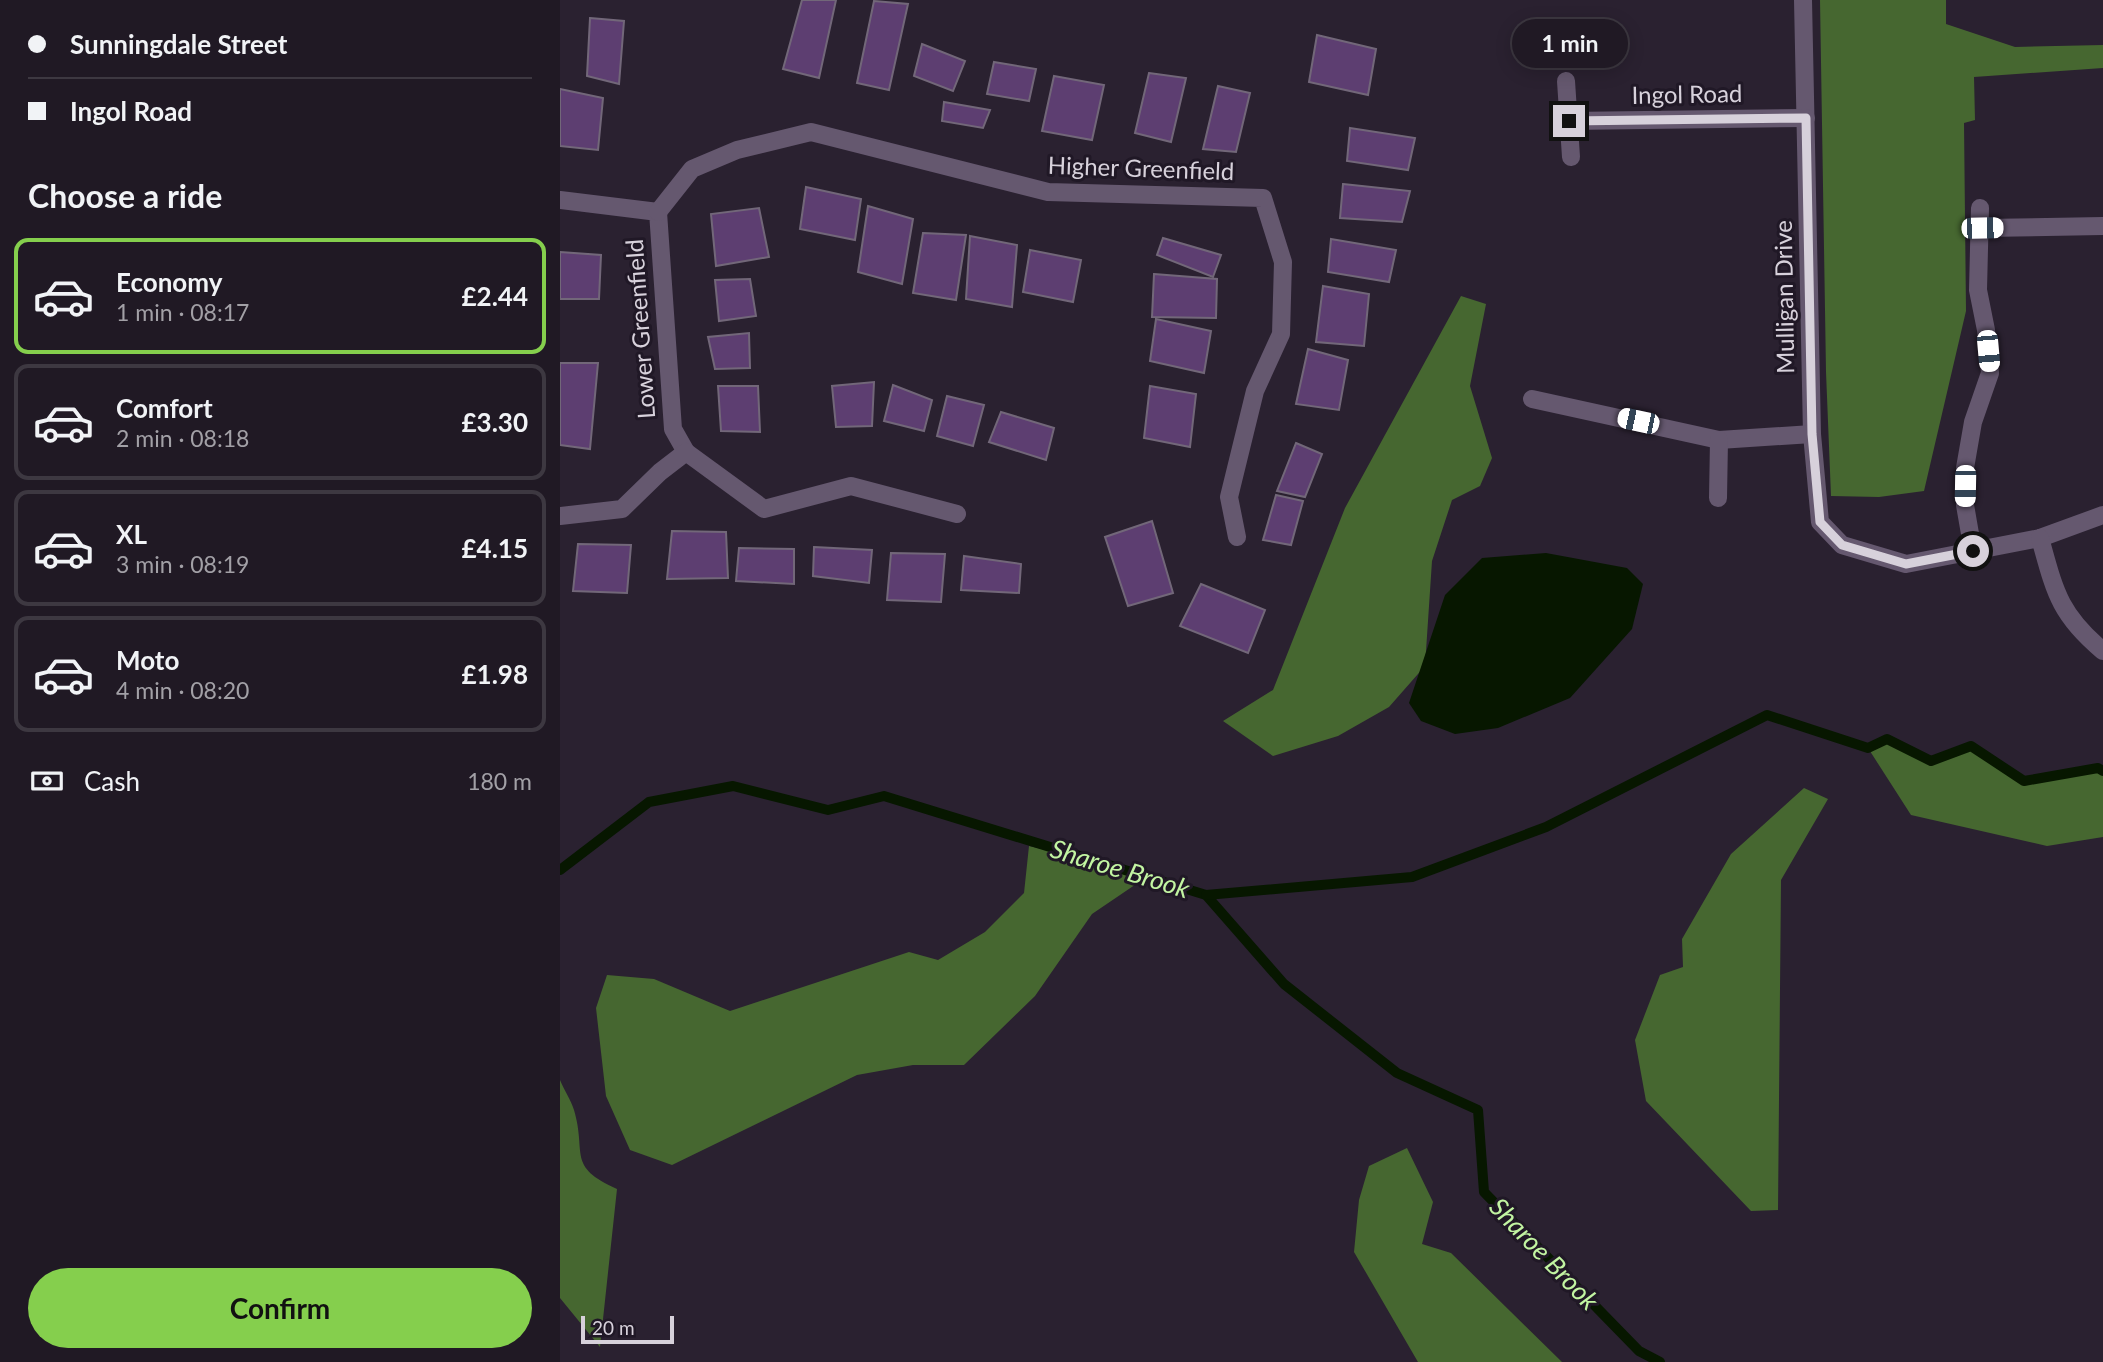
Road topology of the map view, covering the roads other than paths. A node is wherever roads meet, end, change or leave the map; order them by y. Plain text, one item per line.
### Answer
1 (1803, 0) edge
2 (1566, 81) dead end
3 (1806, 118) junction
4 (1569, 121) junction
5 (1571, 157) dead end
6 (560, 200) edge
7 (1980, 208) dead end
8 (658, 212) junction
9 (2103, 226) edge
10 (1982, 228) junction
11 (1532, 399) dead end
12 (1812, 434) junction
13 (1719, 440) junction
14 (686, 452) junction
15 (1718, 498) dead end
16 (957, 514) dead end
17 (2103, 515) edge
18 (560, 516) edge
19 (1237, 537) dead end
20 (2040, 538) junction
21 (1973, 551) junction
22 (2103, 650) edge

1 - 3 street, Mulligan Drive
2 - 4 street
3 - 4 street, Ingol Road
3 - 12 street, Mulligan Drive
4 - 5 street
6 - 8 street, Lower Greenfield
7 - 10 street
8 - 14 street, Lower Greenfield
8 - 19 street, Higher Greenfield
9 - 10 street
10 - 21 street
11 - 13 street
12 - 13 street
12 - 21 street, Mulligan Drive
13 - 15 street
14 - 16 street
14 - 18 street
17 - 20 street, Mulligan Drive
20 - 21 street, Mulligan Drive
20 - 22 street

